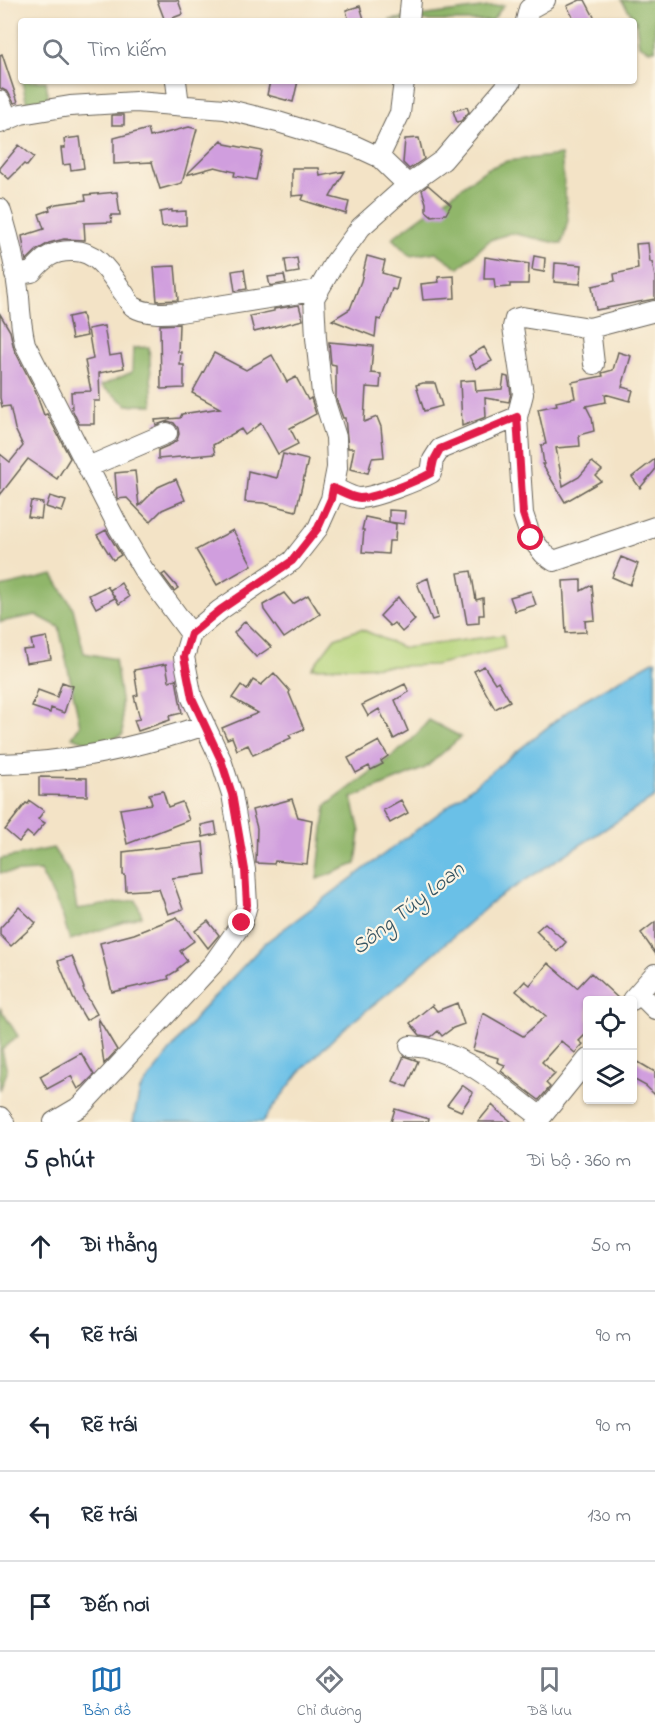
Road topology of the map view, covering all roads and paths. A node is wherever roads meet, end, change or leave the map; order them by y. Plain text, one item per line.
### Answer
1 (411, 0) edge
2 (545, 0) edge
3 (409, 18) edge
4 (527, 18) edge
5 (176, 84) edge
6 (404, 84) edge
7 (508, 84) edge
8 (0, 101) edge
9 (179, 105) junction
10 (4, 121) edge
11 (379, 157) junction
12 (408, 184) junction
13 (0, 209) edge
14 (15, 275) junction
15 (319, 290) junction
16 (655, 311) edge
17 (590, 328) junction
18 (594, 364) dead end
19 (517, 417) junction
20 (167, 433) dead end
21 (88, 467) junction
22 (333, 488) junction
23 (655, 527) edge
24 (191, 634) junction
25 (205, 725) junction
26 (0, 764) edge
27 (655, 974) edge
28 (636, 996) edge
29 (637, 998) edge
30 (655, 1009) edge
31 (410, 1046) dead end
32 (583, 1065) edge
33 (0, 1117) edge
34 (539, 1120) edge
35 (4, 1122) edge
36 (54, 1122) edge

1 - 3 street
2 - 4 street
5 - 9 street
6 - 11 street
7 - 12 street
8 - 10 street
9 - 10 street
9 - 11 street
11 - 12 street
12 - 15 street
13 - 14 street
14 - 15 street
14 - 21 street
15 - 22 street
16 - 17 street
17 - 18 street
17 - 19 street
19 - 22 street
19 - 23 street
20 - 21 street
21 - 24 street
22 - 24 street
24 - 25 street
25 - 26 street
25 - 36 street
27 - 28 street
29 - 30 street
31 - 34 street
32 - 34 street
33 - 35 street

